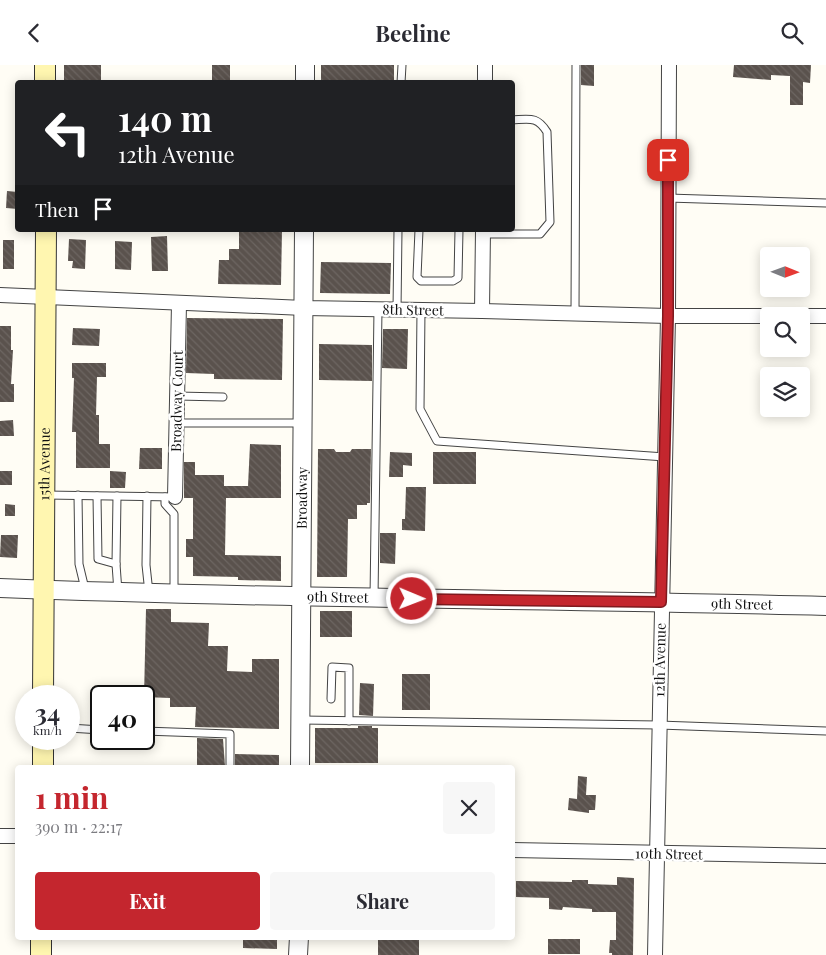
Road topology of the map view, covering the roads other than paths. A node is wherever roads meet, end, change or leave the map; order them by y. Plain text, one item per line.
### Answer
1 (45, 65) edge
2 (304, 65) edge
3 (402, 65) edge
4 (485, 65) edge
5 (576, 65) edge
6 (669, 65) edge
7 (45, 80) edge
8 (304, 80) edge
9 (401, 80) edge
10 (485, 80) edge
11 (515, 119) edge
12 (668, 198) junction
13 (826, 203) edge
14 (46, 232) edge
15 (304, 232) edge
16 (398, 232) edge
17 (419, 232) edge
18 (459, 232) edge
19 (483, 232) edge
20 (0, 295) edge
21 (47, 297) junction
22 (179, 304) junction
23 (304, 308) junction
24 (378, 309) junction
25 (420, 310) junction
26 (397, 311) junction
27 (482, 311) junction
28 (575, 314) junction
29 (668, 316) junction
30 (826, 316) edge
31 (177, 396) junction
32 (223, 397) dead end
33 (176, 423) junction
34 (303, 423) junction
35 (665, 457) junction
36 (44, 495) junction
37 (78, 495) junction
38 (97, 496) junction
39 (117, 496) junction
40 (147, 497) junction
41 (170, 497) junction
42 (116, 565) junction
43 (0, 588) edge
44 (43, 590) junction
45 (86, 591) junction
46 (118, 592) junction
47 (149, 593) junction
48 (174, 594) junction
49 (300, 597) junction
50 (374, 598) junction
51 (661, 602) junction
52 (826, 606) edge
53 (43, 685) edge
54 (331, 699) dead end
55 (300, 720) junction
56 (349, 721) junction
57 (659, 725) junction
58 (155, 731) edge
59 (826, 731) edge
60 (43, 750) edge
61 (43, 765) edge
62 (230, 765) edge
63 (300, 765) edge
64 (0, 836) edge
65 (15, 836) edge
66 (515, 850) edge
67 (657, 854) junction
68 (826, 856) edge
69 (41, 940) edge
70 (299, 940) edge
71 (41, 955) edge
72 (298, 955) edge
73 (655, 955) edge

1 - 7 main road
2 - 8 street
3 - 9 lane
4 - 10 street
5 - 28 lane
6 - 12 street, 12th Avenue
11 - 19 lane
12 - 13 lane
12 - 29 street, 12th Avenue
14 - 21 main road, 15th Avenue
15 - 23 street, Broadway
16 - 26 lane
17 - 18 lane
19 - 27 street
20 - 21 street, 8th Street
21 - 22 street, 8th Street
21 - 36 main road, 15th Avenue
22 - 23 street, 8th Street
22 - 31 street, Broadway Court
23 - 24 street, 8th Street
23 - 34 street, Broadway
24 - 26 street, 8th Street
24 - 50 lane
25 - 26 street, 8th Street
25 - 27 street, 8th Street
25 - 35 lane
27 - 28 street, 8th Street
28 - 29 street, 8th Street
29 - 30 street, 8th Street
29 - 35 street, 12th Avenue
31 - 32 lane
31 - 33 street, Broadway Court
33 - 34 lane
33 - 41 street, Broadway Court
34 - 49 street, Broadway
35 - 51 street, 12th Avenue
36 - 37 lane
36 - 44 main road, 15th Avenue
37 - 38 lane
37 - 45 lane
38 - 39 lane
38 - 42 lane
39 - 40 lane
39 - 42 lane
40 - 41 lane
40 - 47 lane
41 - 48 lane
42 - 46 lane
43 - 44 street, 9th Street
44 - 45 street, 9th Street
44 - 53 main road, 15th Avenue
45 - 46 street, 9th Street
46 - 47 street, 9th Street
47 - 48 street, 9th Street
48 - 49 street, 9th Street
49 - 50 street, 9th Street
49 - 55 street, Broadway
50 - 51 street, 9th Street
51 - 52 street, 9th Street
51 - 57 street, 12th Avenue
54 - 56 lane
55 - 56 lane
55 - 63 street, Broadway
56 - 57 lane
57 - 59 lane
57 - 67 street, 12th Avenue
58 - 62 lane
60 - 61 main road
64 - 65 street
66 - 67 street, 10th Street
67 - 68 street, 10th Street
67 - 73 street, 12th Avenue
69 - 71 main road
70 - 72 street

